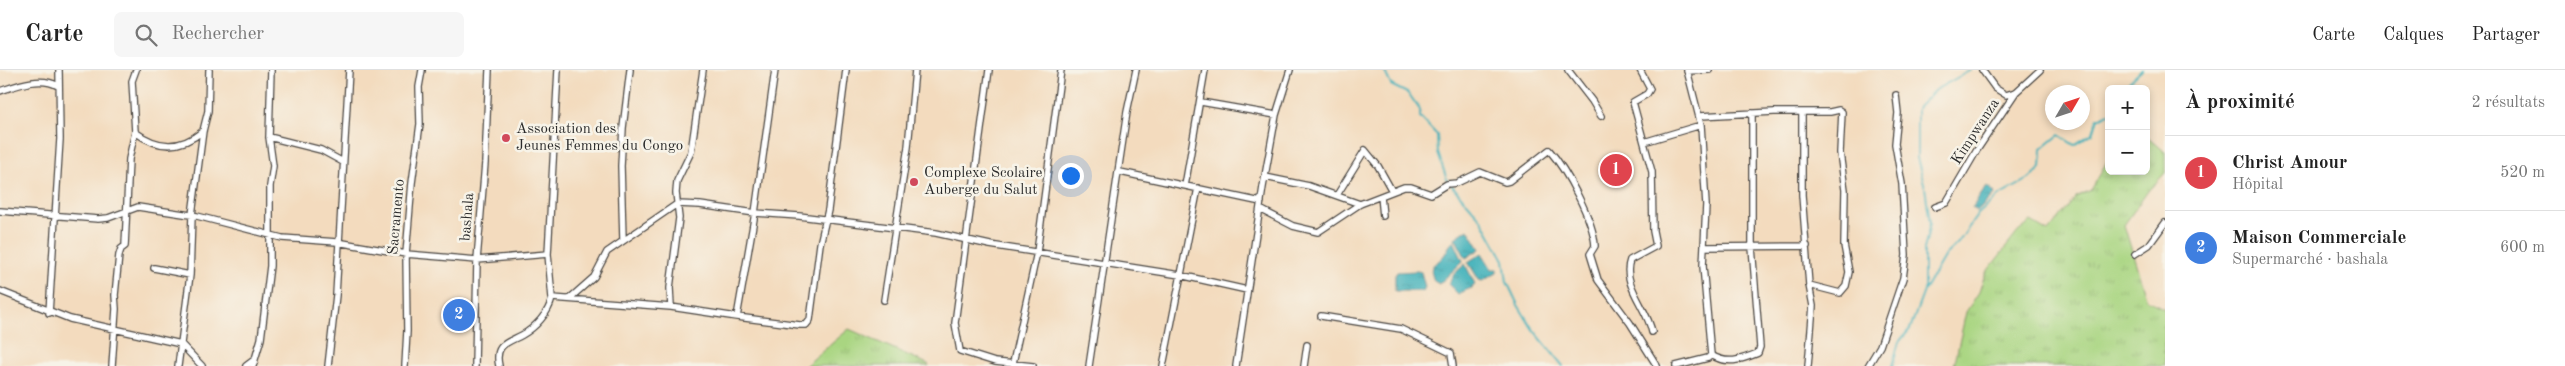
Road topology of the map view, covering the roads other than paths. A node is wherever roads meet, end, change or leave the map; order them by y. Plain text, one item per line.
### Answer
1 (59, 70) edge
2 (136, 70) edge
3 (209, 70) edge
4 (271, 70) edge
5 (349, 70) edge
6 (422, 70) edge
7 (489, 70) edge
8 (558, 70) edge
9 (630, 70) edge
10 (703, 70) edge
11 (775, 70) edge
12 (846, 70) edge
13 (915, 70) edge
14 (988, 70) edge
15 (1061, 70) edge
16 (1136, 70) edge
17 (1206, 70) edge
18 (1290, 70) edge
19 (1568, 70) edge
20 (1709, 70) edge
21 (1982, 70) edge
22 (2040, 70) edge
23 (1643, 71) edge
24 (1687, 71) edge
25 (58, 86) junction
26 (0, 91) edge
27 (2016, 92) junction
28 (1896, 95) dead end
29 (1201, 102) junction
30 (1802, 112) junction
31 (1752, 113) junction
32 (1276, 115) junction
33 (1601, 116) dead end
34 (1700, 116) junction
35 (1701, 125) junction
36 (203, 131) junction
37 (135, 132) junction
38 (269, 137) junction
39 (1644, 142) junction
40 (343, 162) junction
41 (1120, 172) junction
42 (1264, 177) junction
43 (1185, 186) junction
44 (1198, 188) junction
45 (1392, 191) junction
46 (1338, 195) junction
47 (1381, 196) junction
48 (1261, 202) junction
49 (677, 204) junction
50 (1360, 204) junction
51 (1935, 207) dead end
52 (127, 209) junction
53 (1260, 209) junction
54 (0, 210) edge
55 (755, 213) junction
56 (55, 215) junction
57 (192, 215) junction
58 (1383, 216) dead end
59 (827, 220) junction
60 (2165, 223) edge
61 (896, 227) junction
62 (270, 235) junction
63 (966, 238) junction
64 (623, 240) junction
65 (337, 242) junction
66 (1752, 246) junction
67 (1807, 246) junction
68 (1704, 247) junction
69 (1037, 252) junction
70 (406, 254) junction
71 (548, 254) junction
72 (2135, 254) dead end
73 (477, 260) junction
74 (1106, 265) junction
75 (154, 268) dead end
76 (190, 275) junction
77 (1180, 275) junction
78 (1809, 285) junction
79 (1247, 290) junction
80 (0, 291) edge
81 (552, 298) junction
82 (569, 299) junction
83 (884, 300) dead end
84 (671, 307) junction
85 (49, 312) junction
86 (1321, 316) dead end
87 (737, 317) junction
88 (115, 330) junction
89 (1652, 332) dead end
90 (181, 344) junction
91 (1307, 345) dead end
92 (1711, 355) junction
93 (254, 363) edge
94 (1013, 363) junction
95 (112, 366) edge
96 (178, 366) edge
97 (202, 366) edge
98 (246, 366) edge
99 (328, 366) edge
100 (405, 366) edge
101 (475, 366) edge
102 (499, 366) edge
103 (1033, 366) edge
104 (1089, 366) edge
105 (1162, 366) edge
106 (1236, 366) edge
107 (1304, 366) edge
108 (1453, 366) edge
109 (1657, 366) edge
110 (1676, 366) edge
111 (1808, 366) edge
112 (1868, 366) edge

1 - 25 street
2 - 37 street
3 - 36 street
4 - 38 street
5 - 40 street
6 - 70 street, Sacramento
7 - 73 street, bashala
8 - 71 street
9 - 64 street
10 - 49 street
11 - 55 street
12 - 59 street
13 - 61 street
14 - 63 street
15 - 69 street
16 - 41 street
17 - 29 street
18 - 32 street
19 - 33 street
20 - 24 street
21 - 27 street
22 - 27 street, Kimpwanza
23 - 39 street
24 - 34 street
25 - 26 street
25 - 56 street
27 - 51 street, Kimpwanza
28 - 112 street
29 - 32 street
29 - 43 street
30 - 31 street
30 - 67 street
30 - 78 street
31 - 34 street
31 - 66 street
32 - 42 street
34 - 35 street
35 - 39 street
35 - 68 street
36 - 37 street
36 - 57 street
37 - 52 street
38 - 40 street
38 - 62 street
39 - 89 street
40 - 65 street
41 - 43 street
41 - 74 street
42 - 46 street
42 - 48 street
43 - 44 street
44 - 48 street
44 - 77 street
45 - 46 street
45 - 47 street
45 - 109 street
46 - 50 street
47 - 50 street
47 - 58 street
48 - 53 street
49 - 55 street
49 - 64 street
49 - 84 street
50 - 53 street
52 - 56 street
52 - 57 street
52 - 88 street
53 - 79 street
54 - 56 street
55 - 59 street
55 - 87 street
56 - 85 street
57 - 62 street
57 - 76 street
59 - 61 street
59 - 87 street
60 - 72 street
61 - 63 street
61 - 83 street
62 - 65 street
62 - 93 street
63 - 69 street
63 - 94 street
64 - 82 street
65 - 70 street
65 - 99 street
66 - 67 street
66 - 68 street
66 - 92 street
67 - 78 street
68 - 92 street
69 - 74 street
69 - 94 street
70 - 73 street
70 - 100 street, Sacramento
71 - 73 street
71 - 81 street
73 - 101 street, bashala
74 - 77 street
74 - 104 street
75 - 76 street
76 - 90 street
77 - 79 street
77 - 105 street
78 - 111 street
79 - 106 street
80 - 85 street
81 - 82 street
81 - 102 street
82 - 84 street
84 - 87 street
85 - 88 street
86 - 108 street
88 - 90 street
88 - 95 street
90 - 96 street
90 - 97 street
91 - 107 street
92 - 110 street
93 - 98 street
94 - 103 street

